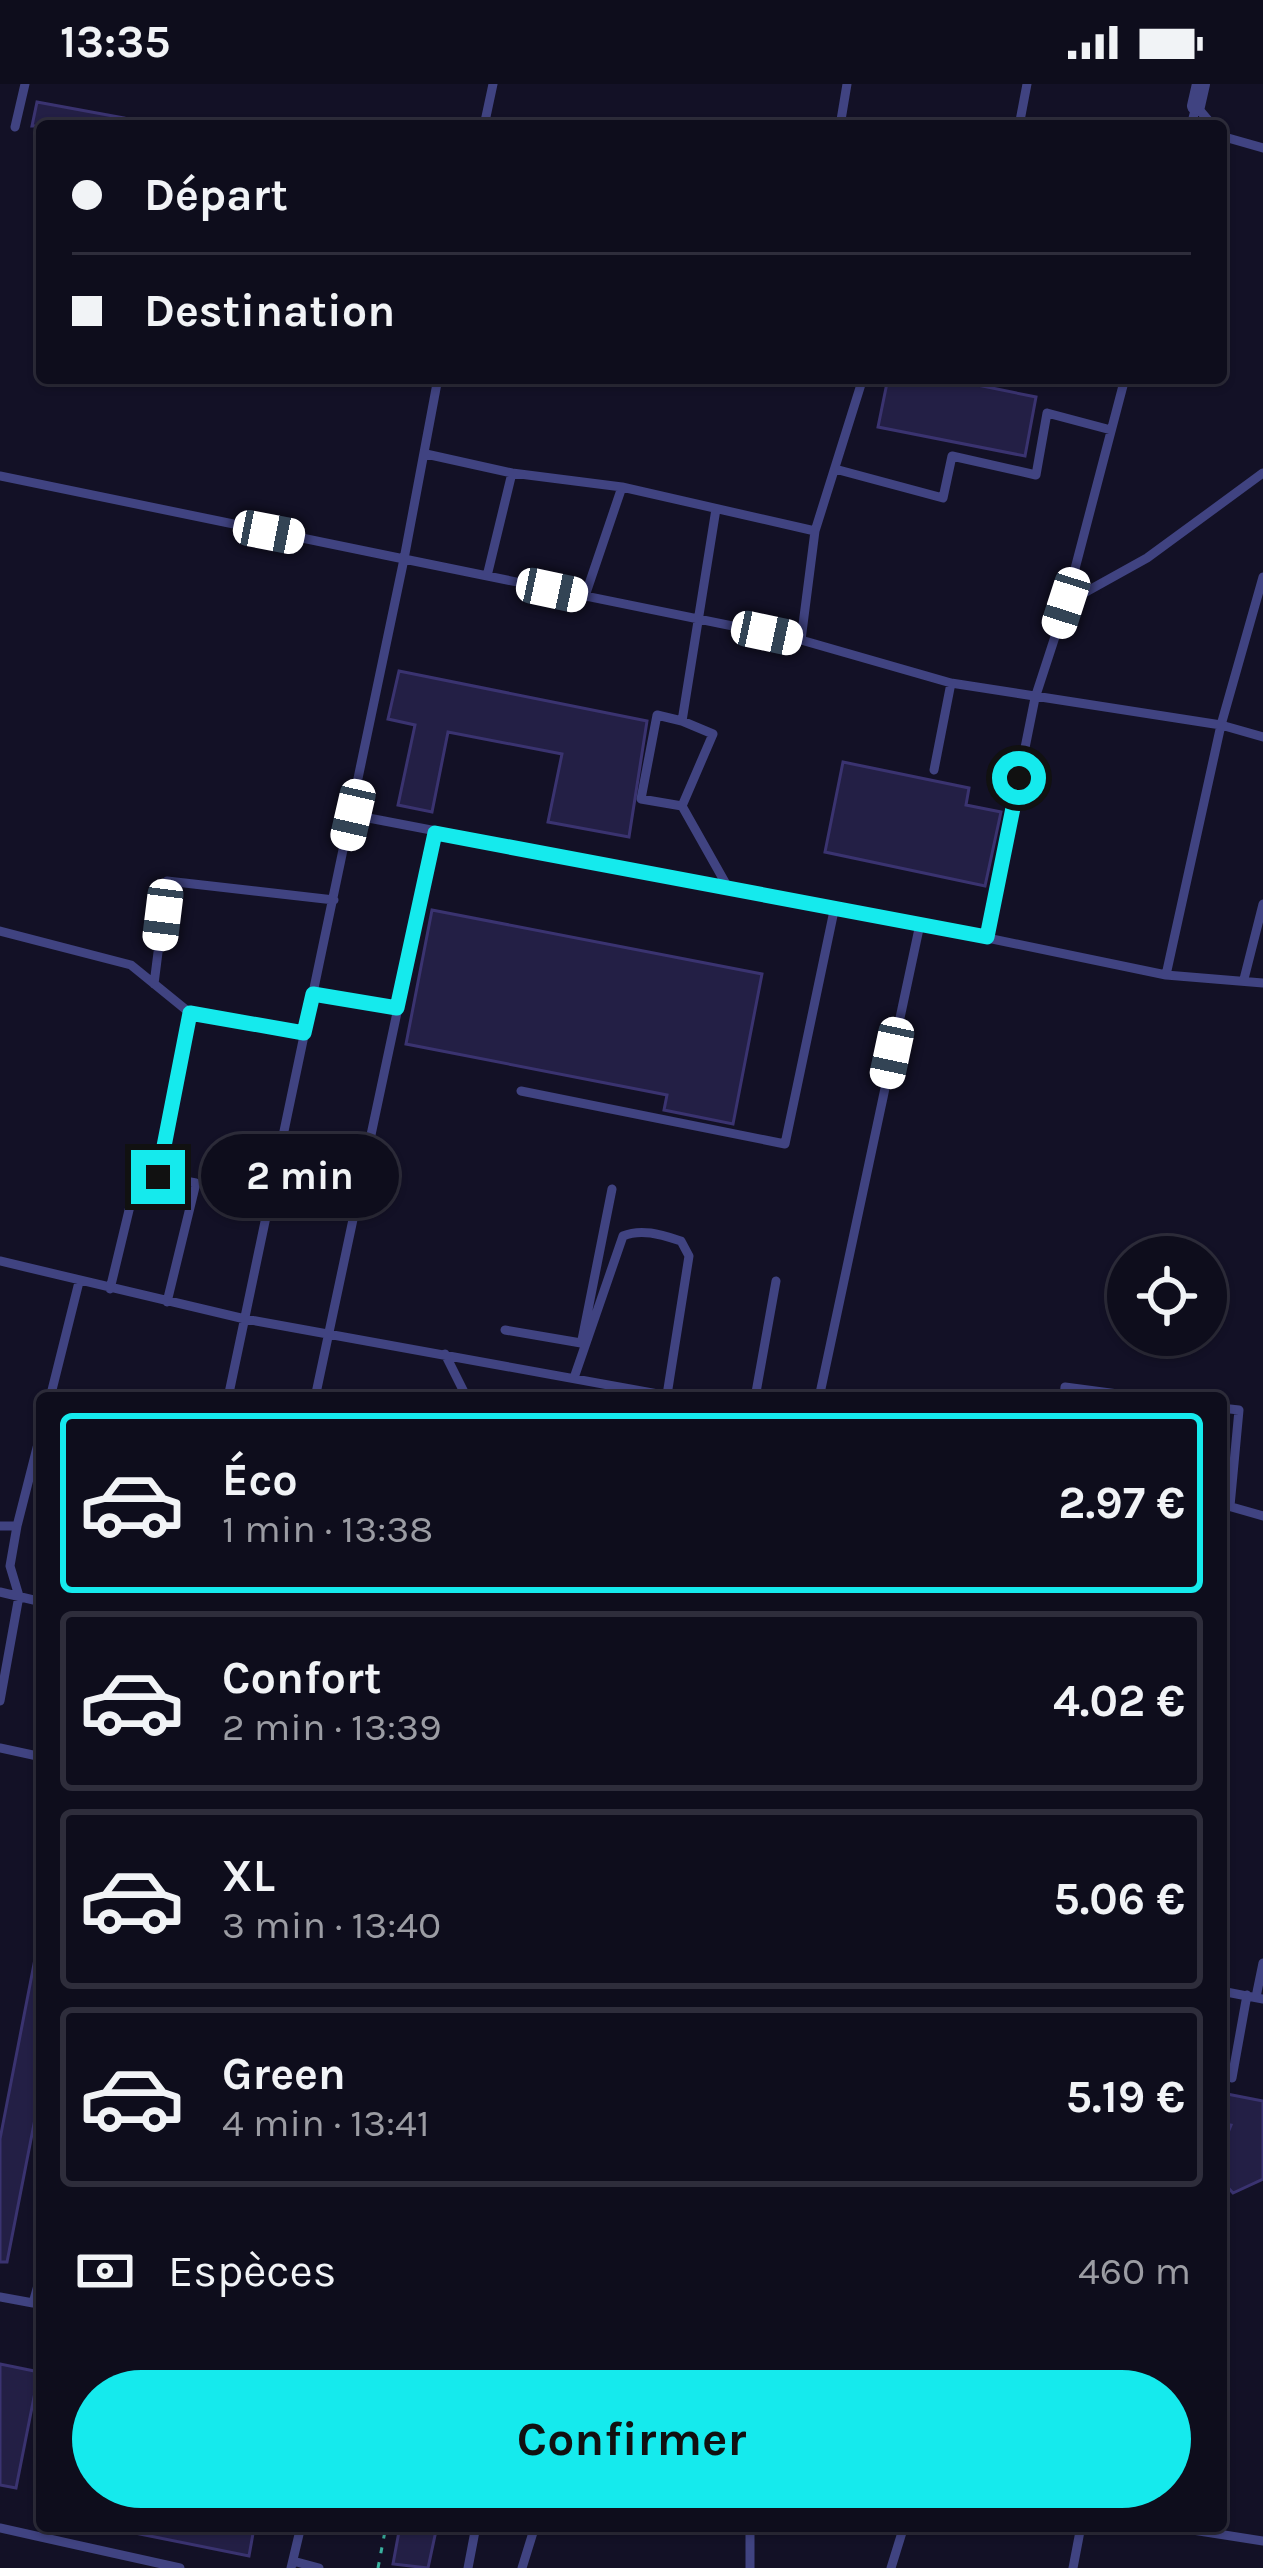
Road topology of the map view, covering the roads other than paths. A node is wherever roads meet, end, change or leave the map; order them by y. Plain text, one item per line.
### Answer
1 (25, 84) edge
2 (493, 84) edge
3 (847, 84) edge
4 (1027, 84) edge
5 (1201, 84) edge
6 (1196, 106) junction
7 (485, 120) edge
8 (841, 120) edge
9 (1020, 120) edge
10 (1192, 120) edge
11 (1208, 120) edge
12 (15, 127) dead end
13 (1227, 138) edge
14 (1263, 148) edge
15 (437, 384) edge
16 (861, 384) edge
17 (1124, 384) edge
18 (1112, 430) junction
19 (425, 454) junction
20 (835, 470) junction
21 (512, 473) junction
22 (1263, 473) edge
23 (0, 476) edge
24 (622, 487) junction
25 (716, 509) junction
26 (815, 531) junction
27 (404, 559) junction
28 (487, 576) junction
29 (1263, 577) edge
30 (585, 596) junction
31 (1066, 603) junction
32 (699, 620) junction
33 (801, 640) junction
34 (952, 683) junction
35 (1035, 698) junction
36 (682, 721) junction
37 (1221, 725) junction
38 (1263, 737) edge
39 (934, 770) dead end
40 (682, 806) junction
41 (353, 815) junction
42 (435, 833) junction
43 (726, 884) junction
44 (334, 900) junction
45 (1263, 904) edge
46 (835, 906) junction
47 (920, 924) junction
48 (0, 931) edge
49 (987, 937) junction
50 (1166, 975) junction
51 (1244, 980) junction
52 (1263, 983) edge
53 (154, 984) junction
54 (313, 994) junction
55 (397, 1008) junction
56 (190, 1013) junction
57 (304, 1033) junction
58 (521, 1091) dead end
59 (282, 1138) junction
60 (368, 1153) junction
61 (158, 1177) junction
62 (612, 1189) dead end
63 (0, 1261) edge
64 (776, 1281) dead end
65 (80, 1282) junction
66 (110, 1289) junction
67 (167, 1301) junction
68 (245, 1319) junction
69 (505, 1330) dead end
70 (327, 1332) junction
71 (581, 1343) junction
72 (445, 1354) junction
73 (574, 1375) junction
74 (52, 1392) edge
75 (229, 1392) edge
76 (316, 1392) edge
77 (464, 1392) edge
78 (653, 1392) edge
79 (667, 1392) edge
80 (756, 1392) edge
81 (820, 1392) edge
82 (1065, 1392) edge
83 (1103, 1392) edge
84 (1227, 1409) edge
85 (36, 1451) edge
86 (1227, 1498) edge
87 (1227, 1505) edge
88 (1263, 1516) edge
89 (0, 1526) edge
90 (16, 1526) junction
91 (0, 1592) edge
92 (19, 1596) junction
93 (36, 1600) edge
94 (0, 1701) edge
95 (0, 1748) edge
96 (36, 1755) edge
97 (1263, 1963) edge
98 (1255, 1997) edge
99 (1232, 2078) dead end
100 (36, 2292) edge
101 (0, 2297) edge
102 (0, 2528) edge
103 (300, 2532) edge
104 (475, 2532) edge
105 (533, 2532) edge
106 (750, 2532) edge
107 (902, 2532) edge
108 (1080, 2532) edge
109 (1209, 2532) edge
110 (1263, 2540) edge
111 (292, 2565) edge
112 (180, 2568) edge
113 (319, 2568) edge
114 (468, 2568) edge
115 (522, 2568) edge
116 (750, 2568) edge
117 (891, 2568) edge
118 (1073, 2568) edge

1 - 12 lane
2 - 7 lane
3 - 8 lane
4 - 9 lane
5 - 6 street
6 - 10 lane
6 - 11 lane
13 - 14 lane
15 - 19 lane
16 - 20 lane
17 - 18 lane
18 - 20 lane
18 - 31 lane
19 - 21 lane
19 - 27 lane
20 - 26 lane
21 - 24 lane
21 - 28 lane
22 - 31 lane
23 - 27 lane
24 - 25 lane
24 - 30 lane
25 - 26 lane
25 - 32 lane
26 - 33 lane
27 - 28 lane
27 - 41 lane
28 - 30 lane
29 - 37 lane
30 - 32 lane
31 - 35 lane
32 - 33 lane
32 - 36 lane
33 - 34 lane
34 - 35 lane
34 - 39 lane
35 - 37 lane
35 - 49 lane
36 - 40 lane
36 - 40 lane
37 - 38 lane
37 - 50 lane
40 - 43 lane
41 - 42 lane
41 - 44 lane
42 - 43 lane
42 - 55 lane
43 - 46 lane
44 - 53 lane
44 - 54 lane
45 - 51 lane
46 - 47 lane
46 - 58 lane
47 - 49 lane
47 - 81 lane
48 - 53 lane
49 - 50 lane
50 - 51 lane
51 - 52 lane
53 - 56 lane
54 - 55 lane
54 - 57 lane
55 - 60 lane
56 - 57 lane
56 - 61 lane
57 - 59 lane
59 - 60 lane
59 - 68 lane
60 - 70 lane
61 - 66 lane
61 - 67 lane
62 - 71 lane
63 - 65 lane
64 - 80 lane
65 - 66 lane
65 - 74 lane
66 - 67 lane
67 - 68 lane
68 - 70 lane
68 - 75 lane
69 - 71 lane
70 - 72 lane
70 - 76 lane
71 - 73 lane
72 - 73 lane
72 - 77 lane
73 - 78 lane
73 - 79 lane
82 - 83 lane
84 - 86 lane
85 - 90 lane
87 - 88 lane
89 - 90 lane
90 - 92 lane
91 - 92 lane
92 - 93 lane
92 - 94 lane
95 - 96 lane
97 - 98 lane
98 - 99 lane
100 - 101 lane
102 - 112 lane
103 - 111 lane
104 - 114 lane
105 - 115 lane
106 - 116 lane
107 - 117 lane
108 - 118 lane
109 - 110 lane
111 - 113 lane

